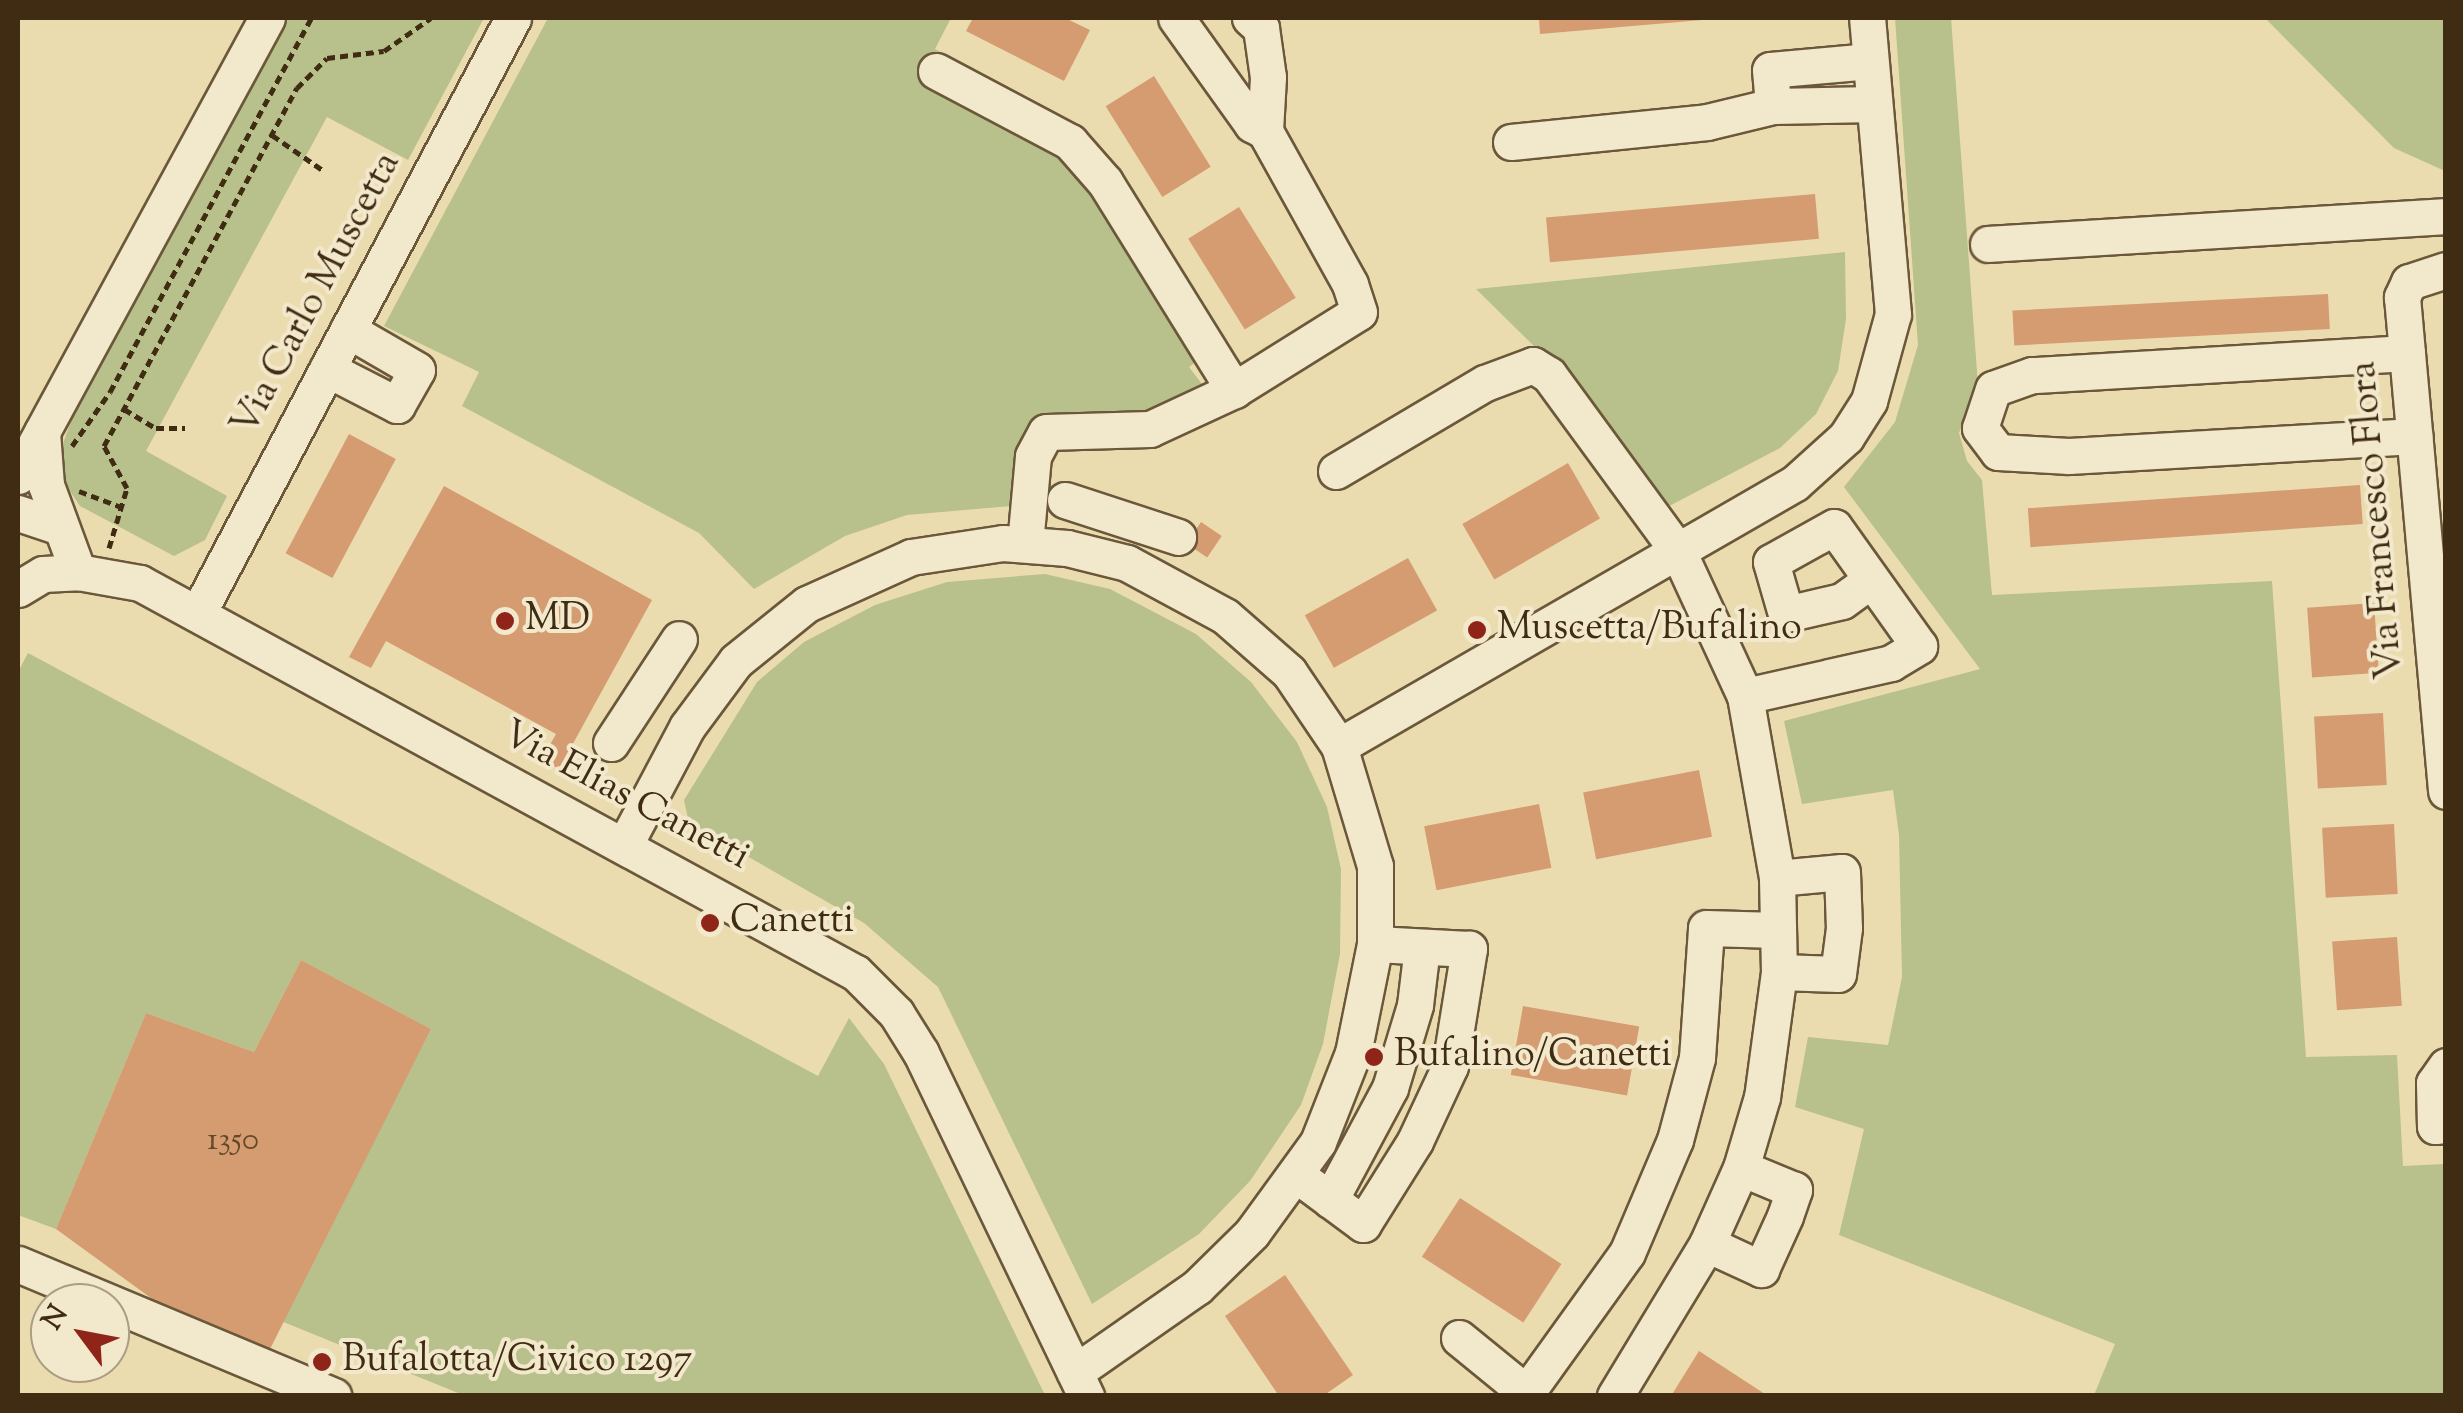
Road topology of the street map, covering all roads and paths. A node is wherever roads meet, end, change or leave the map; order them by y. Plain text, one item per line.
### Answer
1 (266, 18) edge
2 (311, 18) edge
3 (432, 18) edge
4 (513, 18) edge
5 (1176, 18) edge
6 (1250, 18) edge
7 (1867, 18) edge
8 (1870, 61) junction
9 (936, 71) dead end
10 (1874, 104) junction
11 (1773, 106) junction
12 (1265, 131) junction
13 (272, 135) junction
14 (1511, 142) dead end
15 (324, 172) dead end
16 (2446, 216) edge
17 (1988, 244) dead end
18 (2446, 270) edge
19 (348, 330) junction
20 (2407, 352) junction
21 (327, 369) junction
22 (1234, 390) junction
23 (124, 409) junction
24 (185, 428) dead end
25 (42, 430) junction
26 (2414, 436) junction
27 (66, 460) dead end
28 (1336, 471) dead end
29 (18, 476) edge
30 (73, 488) dead end
31 (1784, 489) junction
32 (124, 508) junction
33 (18, 513) edge
34 (1141, 522) junction
35 (57, 526) junction
36 (1178, 537) dead end
37 (1812, 540) junction
38 (1026, 544) junction
39 (1678, 550) junction
40 (1087, 552) junction
41 (1127, 563) junction
42 (88, 573) junction
43 (1872, 580) junction
44 (18, 588) edge
45 (198, 612) junction
46 (18, 619) edge
47 (640, 692) junction
48 (710, 692) junction
49 (1746, 696) junction
50 (686, 726) junction
51 (611, 742) dead end
52 (1339, 746) junction
53 (2446, 791) edge
54 (624, 846) junction
55 (1777, 878) junction
56 (1778, 930) junction
57 (1375, 944) junction
58 (1422, 947) junction
59 (1778, 972) junction
60 (2446, 1066) edge
61 (2446, 1124) edge
62 (1741, 1168) junction
63 (1298, 1176) junction
64 (1330, 1200) junction
65 (1707, 1244) junction
66 (18, 1264) edge
67 (1459, 1338) dead end
68 (1081, 1384) edge
69 (1528, 1394) edge
70 (332, 1396) edge
71 (1615, 1396) edge

1 - 25 street
2 - 27 path
3 - 13 path
4 - 19 street, Via Carlo Muscetta
5 - 12 street
6 - 12 street
7 - 8 street
8 - 10 street
8 - 11 street
9 - 22 street
10 - 11 street
10 - 31 street
11 - 14 street
12 - 22 street
13 - 15 path
13 - 23 path
16 - 17 street
18 - 20 street, Via Francesco Flora
19 - 21 street, Via Carlo Muscetta
19 - 21 street
20 - 26 street, Via Francesco Flora
20 - 26 street
21 - 45 street, Via Carlo Muscetta
22 - 38 street
23 - 24 path
23 - 32 path
25 - 29 street
25 - 35 street
26 - 53 street, Via Francesco Flora
28 - 39 street
30 - 32 path
31 - 37 street
31 - 39 street
32 - 42 path
33 - 35 street
34 - 36 street
34 - 40 street
34 - 41 street
35 - 42 street
37 - 43 street
37 - 43 street
38 - 40 street
38 - 48 street
39 - 49 street
39 - 52 street
40 - 41 street
41 - 52 street
42 - 44 street, Via Elias Canetti
42 - 45 street, Via Elias Canetti
42 - 46 street
43 - 49 street
45 - 54 street, Via Elias Canetti
47 - 48 street
47 - 50 street
47 - 51 street
48 - 50 street
49 - 55 street
50 - 54 street
52 - 57 street
54 - 68 street, Via Elias Canetti
55 - 56 street
55 - 59 street
56 - 59 street
56 - 69 street
57 - 58 street
57 - 63 street
58 - 64 street
58 - 64 street
59 - 62 street
60 - 61 street
62 - 65 street
62 - 65 street
63 - 64 street
63 - 68 street
65 - 71 street
66 - 70 street
67 - 69 street

